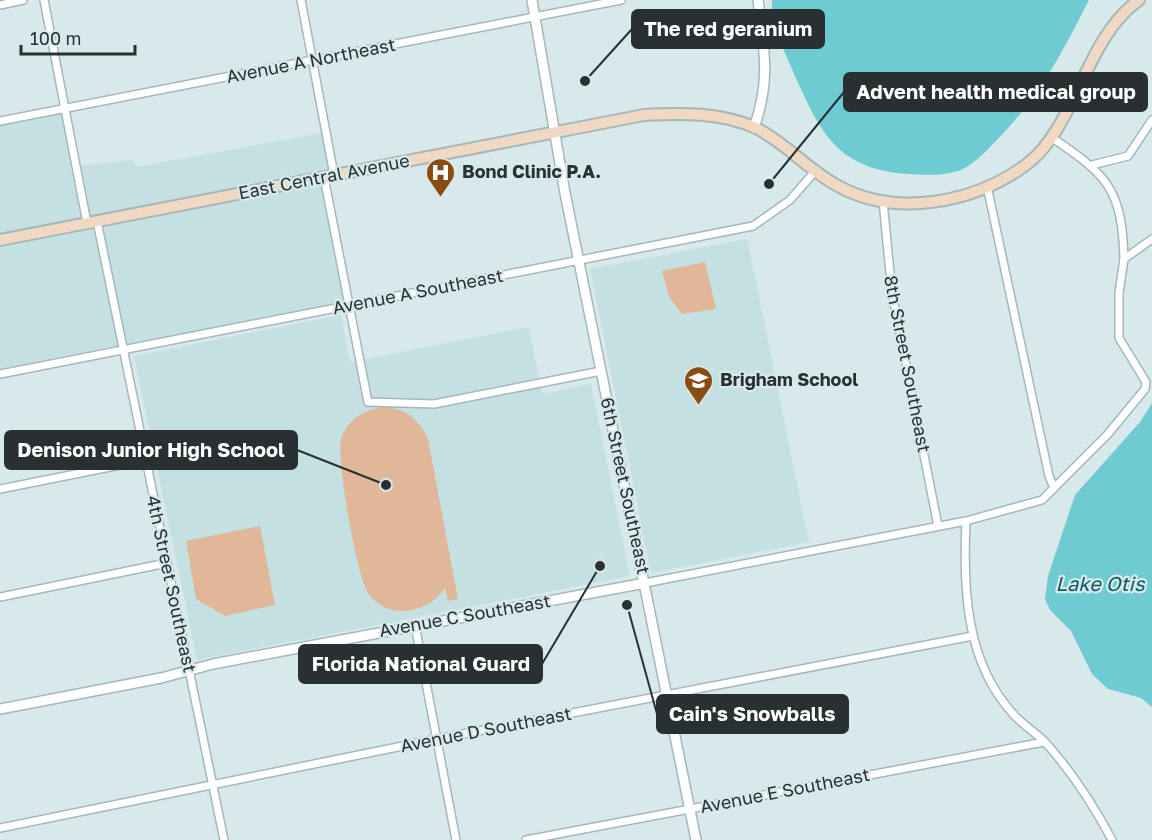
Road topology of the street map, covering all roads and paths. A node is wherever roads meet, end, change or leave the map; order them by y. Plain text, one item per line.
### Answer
1 (23, 0) edge
2 (44, 0) edge
3 (302, 0) edge
4 (532, 0) edge
5 (621, 0) edge
6 (758, 0) edge
7 (1139, 0) edge
8 (0, 4) edge
9 (536, 17) junction
10 (313, 61) junction
11 (64, 109) junction
12 (1152, 120) edge
13 (0, 122) edge
14 (754, 128) junction
15 (554, 133) junction
16 (1051, 137) junction
17 (1092, 165) junction
18 (816, 171) junction
19 (329, 176) junction
20 (987, 186) junction
21 (883, 201) junction
22 (92, 222) junction
23 (1152, 239) edge
24 (0, 240) edge
25 (1124, 259) junction
26 (578, 261) junction
27 (350, 305) junction
28 (123, 349) junction
29 (601, 371) junction
30 (0, 374) edge
31 (145, 459) junction
32 (1054, 488) junction
33 (0, 489) edge
34 (966, 520) junction
35 (938, 526) junction
36 (167, 563) junction
37 (645, 583) junction
38 (0, 597) edge
39 (415, 625) junction
40 (973, 636) junction
41 (189, 670) junction
42 (668, 696) junction
43 (0, 709) edge
44 (437, 739) junction
45 (1044, 742) junction
46 (213, 784) junction
47 (690, 809) junction
48 (0, 828) edge
49 (224, 840) edge
50 (456, 840) edge
51 (526, 840) edge
52 (696, 840) edge
53 (1112, 840) edge

1 - 8 street
2 - 11 street, 4th Street Southeast
3 - 10 street
4 - 9 street, 6th Street Southeast
5 - 9 street, Avenue A Northeast
6 - 14 street
7 - 16 main road, East Central Avenue
9 - 10 street, Avenue A Northeast
9 - 15 street, 6th Street Southeast
10 - 11 street, Avenue A Northeast
10 - 19 street
11 - 13 street, Avenue A Northeast
11 - 22 street, 4th Street Southeast
12 - 17 street
14 - 15 main road, East Central Avenue
14 - 18 main road, East Central Avenue
15 - 19 main road, East Central Avenue
15 - 26 street, 6th Street Southeast
16 - 17 street
16 - 20 main road, East Central Avenue
17 - 25 street
18 - 21 main road, East Central Avenue
18 - 26 street, Avenue A Southeast
19 - 22 main road, East Central Avenue
19 - 27 street
20 - 21 main road, East Central Avenue
20 - 32 street
21 - 35 street, 8th Street Southeast
22 - 24 main road, East Central Avenue
22 - 28 street, 4th Street Southeast
23 - 25 street
25 - 32 street, Avenue C Southeast
26 - 27 street, Avenue A Southeast
26 - 29 street, 6th Street Southeast
27 - 28 street, Avenue A Southeast
27 - 29 street
28 - 30 street, Avenue A Southeast
28 - 31 street, 4th Street Southeast
29 - 37 street, 6th Street Southeast
31 - 33 street
31 - 36 street, 4th Street Southeast
32 - 34 street, Avenue C Southeast
34 - 35 street, Avenue C Southeast
34 - 40 street
35 - 37 street, Avenue C Southeast
36 - 38 street
36 - 41 street, 4th Street Southeast
37 - 39 street, Avenue C Southeast
37 - 42 street, 6th Street Southeast
39 - 41 street, Avenue C Southeast
39 - 44 street
40 - 42 street, Avenue D Southeast
40 - 45 street
41 - 43 street, Avenue C Southeast
41 - 46 street, 4th Street Southeast
42 - 44 street, Avenue D Southeast
42 - 47 street, 6th Street Southeast
44 - 46 street, Avenue D Southeast
44 - 50 street
45 - 47 street, Avenue E Southeast
45 - 53 street
46 - 48 street, Avenue D Southeast
46 - 49 street, 4th Street Southeast
47 - 51 street, Avenue E Southeast
47 - 52 street, 6th Street Southeast

